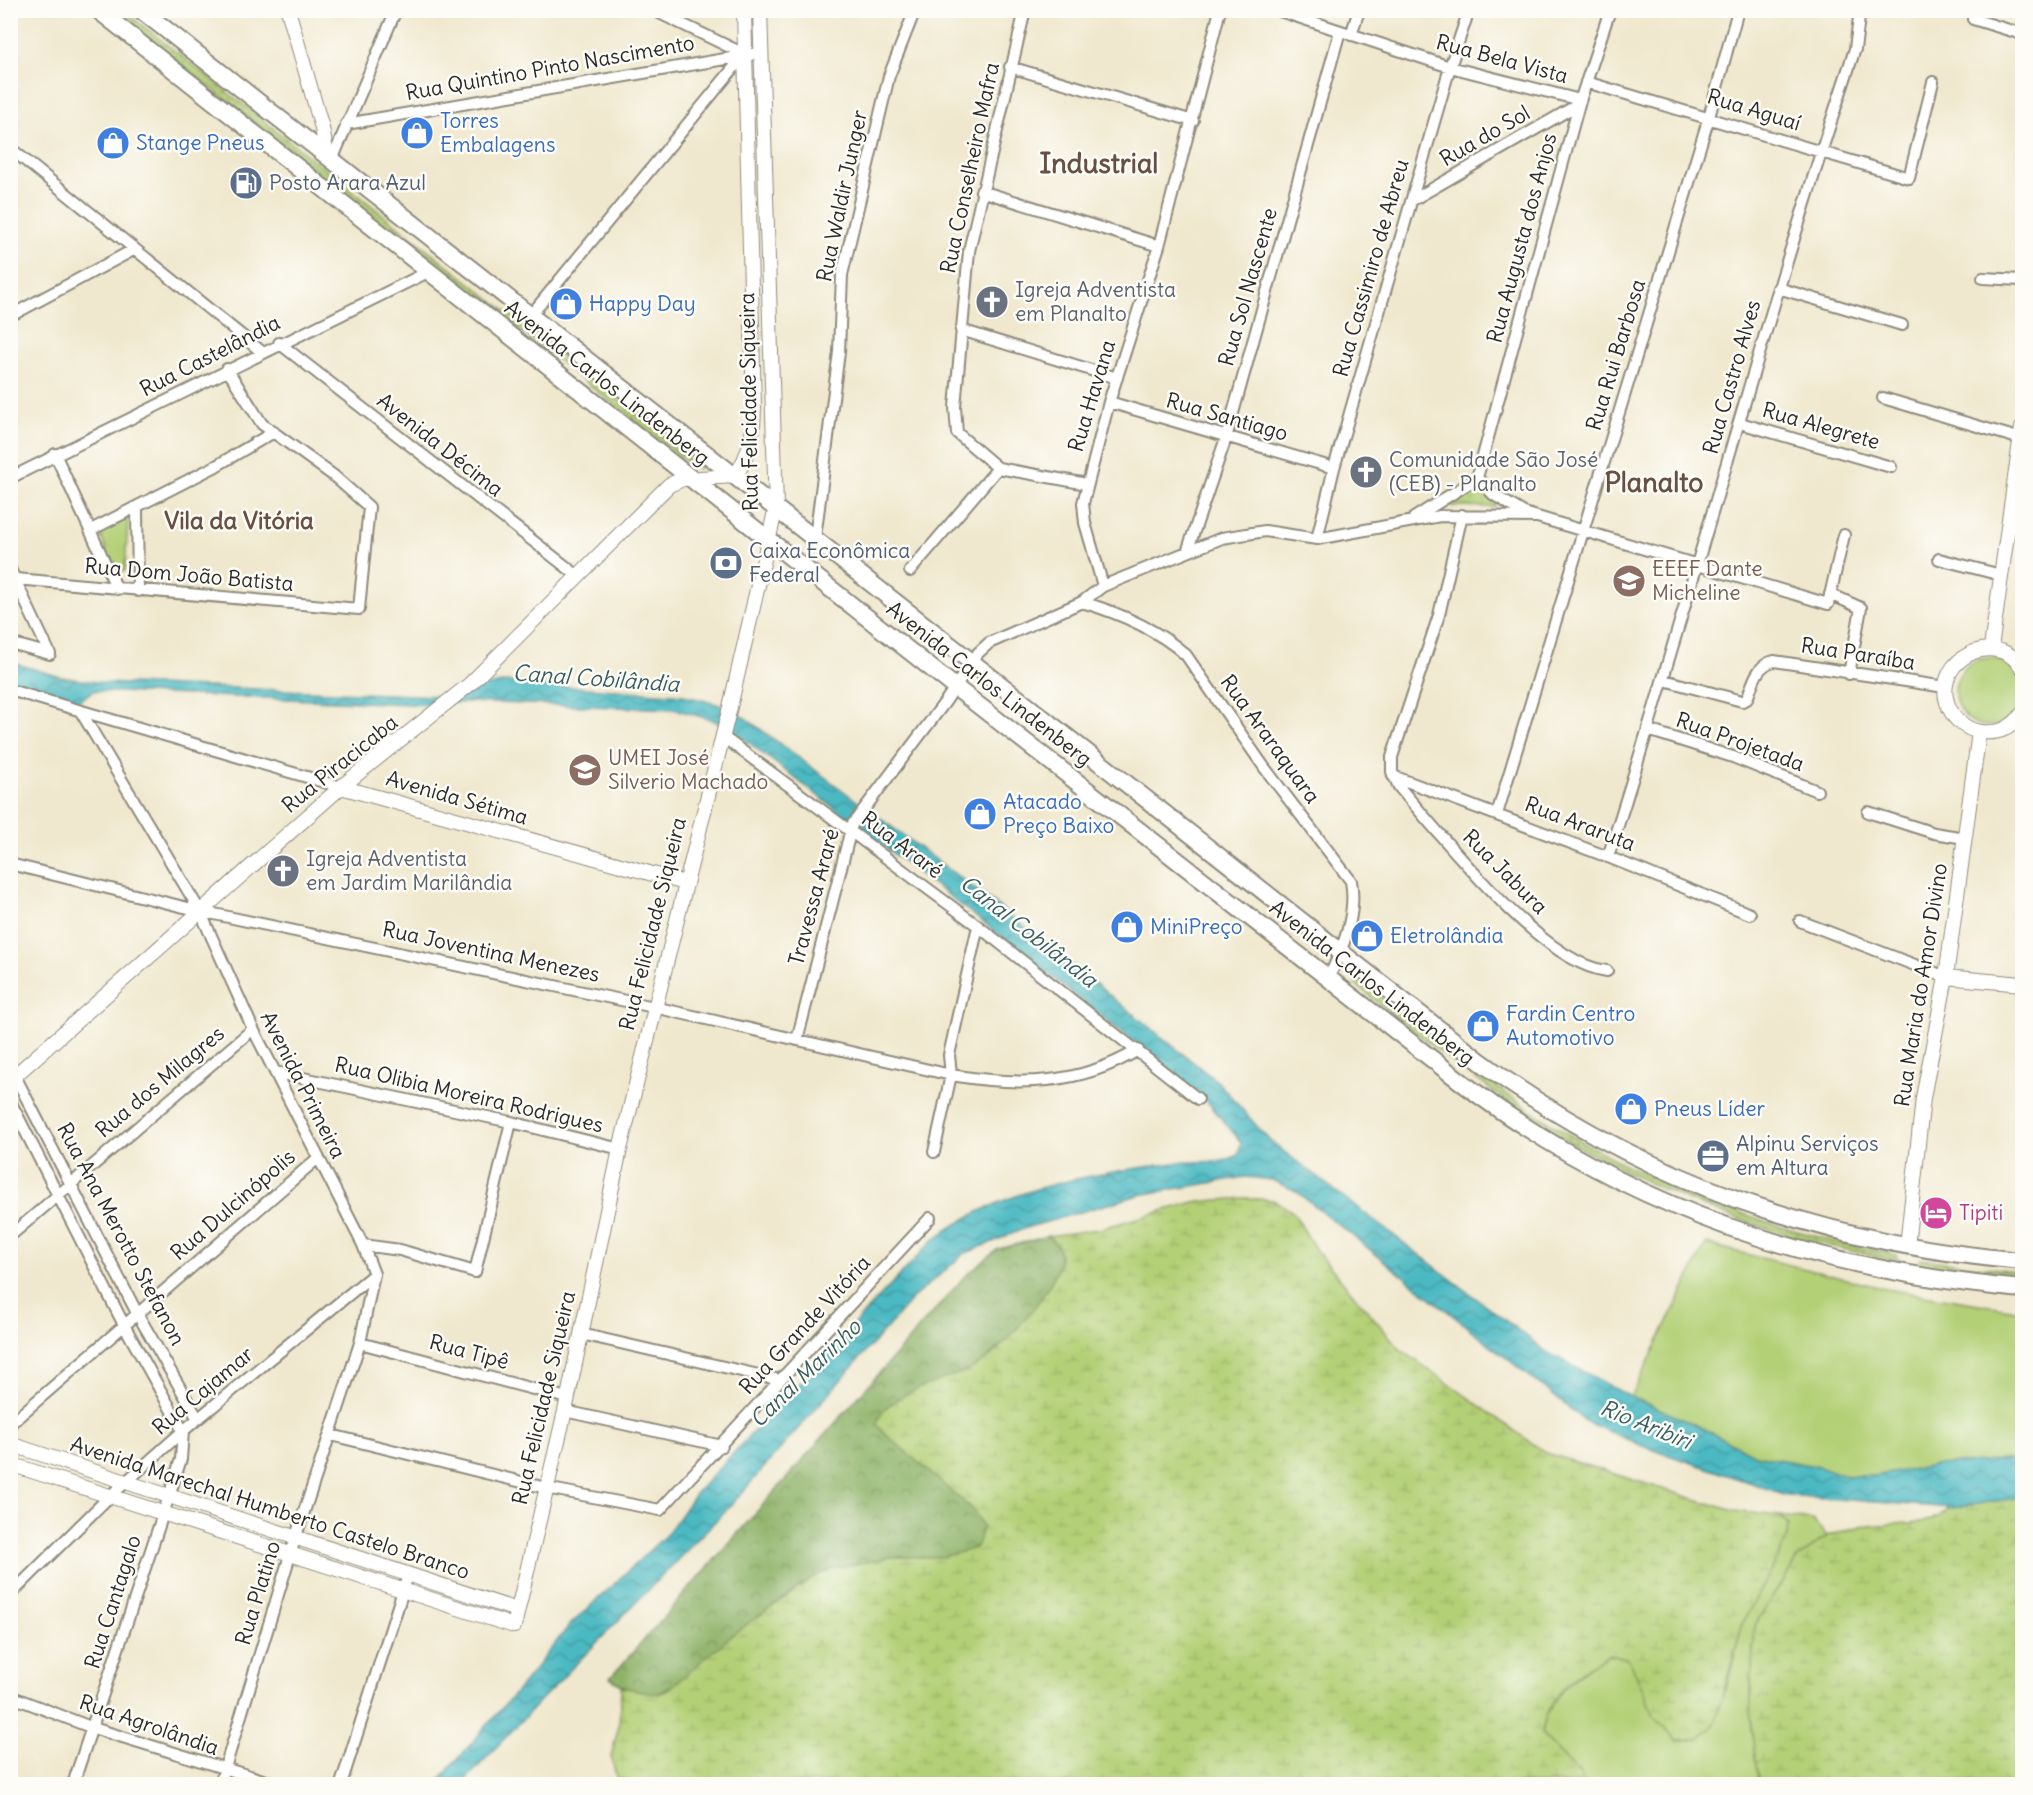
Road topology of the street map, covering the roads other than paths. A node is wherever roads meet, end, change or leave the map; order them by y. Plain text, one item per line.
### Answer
1 (98, 10) edge
2 (141, 10) edge
3 (288, 10) edge
4 (396, 10) edge
5 (652, 10) edge
6 (744, 10) edge
7 (760, 10) edge
8 (915, 10) edge
9 (1025, 10) edge
10 (1221, 10) edge
11 (1277, 10) edge
12 (1359, 10) edge
13 (1470, 10) edge
14 (1610, 10) edge
15 (1738, 10) edge
16 (1860, 10) edge
17 (1973, 20) dead end
18 (1340, 31) junction
19 (2022, 34) edge
20 (1351, 35) junction
21 (760, 53) junction
22 (745, 54) junction
23 (1010, 67) junction
24 (1450, 67) junction
25 (1586, 82) junction
26 (1934, 82) dead end
27 (1579, 102) junction
28 (1709, 117) junction
29 (1193, 121) junction
30 (346, 124) junction
31 (1820, 150) junction
32 (12, 151) edge
33 (329, 158) junction
34 (981, 191) junction
35 (1411, 201) junction
36 (1159, 246) junction
37 (135, 249) junction
38 (428, 272) junction
39 (1983, 278) dead end
40 (2022, 280) edge
41 (1778, 288) junction
42 (531, 315) junction
43 (10, 316) edge
44 (1902, 325) dead end
45 (961, 330) junction
46 (279, 343) junction
47 (262, 352) junction
48 (227, 369) junction
49 (1117, 378) junction
50 (1883, 398) dead end
51 (1109, 402) junction
52 (1740, 423) junction
53 (274, 432) junction
54 (2022, 433) edge
55 (1226, 438) junction
56 (55, 454) junction
57 (1891, 467) dead end
58 (998, 468) junction
59 (1334, 468) junction
60 (735, 476) junction
61 (10, 478) edge
62 (691, 478) junction
63 (1477, 478) junction
64 (1087, 484) junction
65 (718, 499) junction
66 (1447, 499) junction
67 (1504, 503) junction
68 (776, 507) junction
69 (137, 508) junction
70 (1462, 515) junction
71 (1500, 515) junction
72 (1447, 516) junction
73 (1535, 517) junction
74 (1398, 525) junction
75 (91, 530) junction
76 (1584, 530) junction
77 (1844, 535) dead end
78 (815, 538) junction
79 (1317, 539) junction
80 (768, 540) junction
81 (1187, 552) junction
82 (1939, 559) dead end
83 (1698, 564) junction
84 (10, 569) edge
85 (910, 571) dead end
86 (2001, 575) junction
87 (578, 576) junction
88 (16, 579) junction
89 (1103, 586) junction
90 (117, 589) junction
91 (138, 591) junction
92 (1830, 594) junction
93 (1082, 602) junction
94 (10, 643) edge
95 (1991, 648) junction
96 (971, 663) junction
97 (2022, 667) edge
98 (1849, 674) junction
99 (1664, 680) junction
100 (955, 687) junction
101 (1945, 687) junction
102 (10, 690) edge
103 (81, 712) junction
104 (2022, 714) edge
105 (1648, 730) junction
106 (1979, 732) junction
107 (722, 734) junction
108 (1393, 776) junction
109 (341, 787) junction
110 (1817, 791) dead end
111 (1868, 812) dead end
112 (1497, 814) junction
113 (851, 827) junction
114 (1965, 838) junction
115 (1608, 857) junction
116 (10, 864) edge
117 (685, 883) junction
118 (200, 911) junction
119 (1750, 914) dead end
120 (1800, 921) dead end
121 (978, 926) junction
122 (1341, 952) junction
123 (1607, 970) dead end
124 (1946, 977) junction
125 (1329, 979) junction
126 (2022, 984) edge
127 (654, 1007) junction
128 (253, 1029) junction
129 (797, 1040) junction
130 (1138, 1050) junction
131 (275, 1072) junction
132 (12, 1074) edge
133 (951, 1075) junction
134 (1198, 1099) dead end
135 (10, 1101) edge
136 (512, 1122) junction
137 (620, 1149) junction
138 (934, 1152) dead end
139 (318, 1158) junction
140 (70, 1184) junction
141 (58, 1195) junction
142 (930, 1218) dead end
143 (10, 1236) edge
144 (363, 1245) junction
145 (1907, 1246) junction
146 (2022, 1261) edge
147 (375, 1274) junction
148 (1904, 1274) junction
149 (2022, 1289) edge
150 (137, 1313) junction
151 (124, 1325) junction
152 (581, 1335) junction
153 (360, 1342) junction
154 (780, 1380) junction
155 (566, 1405) junction
156 (198, 1419) junction
157 (10, 1424) edge
158 (183, 1431) junction
159 (331, 1435) junction
160 (10, 1444) edge
161 (722, 1446) junction
162 (10, 1464) edge
163 (126, 1482) junction
164 (546, 1488) junction
165 (169, 1496) junction
166 (109, 1497) junction
167 (163, 1514) junction
168 (295, 1539) junction
169 (290, 1556) junction
170 (408, 1575) junction
171 (402, 1591) junction
172 (10, 1595) edge
173 (517, 1610) junction
174 (514, 1626) joint
175 (10, 1696) edge
176 (93, 1728) junction
177 (225, 1771) junction
178 (72, 1785) edge
179 (220, 1785) edge
180 (276, 1785) edge
181 (341, 1785) edge

1 - 38 main road, Avenida Carlos Lindenberg
2 - 33 main road, Avenida Carlos Lindenberg
3 - 33 street
4 - 30 street
5 - 22 street
6 - 22 street, Rua Felicidade Siqueira
7 - 21 street, Rua Felicidade Siqueira
8 - 78 street, Rua Waldir Junger
9 - 23 street, Rua Conselheiro Mafra
10 - 29 street, Rua Havana
11 - 18 street, Rua Bela Vista
12 - 20 street
13 - 24 street, Rua Cassimiro de Abreu
14 - 25 street, Rua Augusta dos Anjos
15 - 28 street, Rua Rui Barbosa
16 - 31 street, Rua Castro Alves
17 - 19 street
18 - 20 street, Rua Bela Vista
18 - 55 street, Rua Sol Nascente
20 - 24 street, Rua Bela Vista
21 - 22 street, Rua Quintino Pinto Nascimento
21 - 68 street, Rua Felicidade Siqueira
22 - 30 street, Rua Quintino Pinto Nascimento
22 - 42 street
22 - 60 street, Rua Felicidade Siqueira
23 - 29 street
23 - 34 street, Rua Conselheiro Mafra
24 - 27 street, Rua Bela Vista
24 - 35 street, Rua Cassimiro de Abreu
25 - 27 street, Rua Augusta dos Anjos
25 - 28 street, Rua Aguaí
26 - 31 street, Rua Aguaí
27 - 35 street, Rua do Sol
27 - 63 street, Rua Augusta dos Anjos
28 - 31 street, Rua Aguaí
28 - 76 street, Rua Rui Barbosa
29 - 36 street, Rua Havana
30 - 33 street
31 - 41 street, Rua Castro Alves
32 - 37 street
33 - 42 main road, Avenida Carlos Lindenberg
34 - 36 street
34 - 45 street, Rua Conselheiro Mafra
35 - 59 street, Rua Cassimiro de Abreu
36 - 49 street, Rua Havana
37 - 43 street
37 - 47 street
38 - 46 street, Rua Castelândia
38 - 62 main road, Avenida Carlos Lindenberg
39 - 40 street
41 - 44 street
41 - 52 street, Rua Castro Alves
42 - 60 main road, Avenida Carlos Lindenberg
45 - 49 street
45 - 58 street, Rua Conselheiro Mafra
46 - 47 street, Rua Castelândia
46 - 87 street, Avenida Décima
47 - 48 street, Rua Castelândia
48 - 53 street
48 - 56 street, Rua Castelândia
49 - 51 street, Rua Havana
50 - 54 street
51 - 55 street, Rua Santiago
51 - 64 street, Rua Havana
52 - 57 street, Rua Alegrete
52 - 83 street, Rua Castro Alves
53 - 69 street
53 - 91 street, Rua Dom João Batista
54 - 86 street
55 - 59 street, Rua Santiago
55 - 81 street, Rua Sol Nascente
56 - 61 street, Rua Castelândia
56 - 75 street
58 - 64 street
58 - 85 street
59 - 79 street, Rua Cassimiro de Abreu
60 - 62 street, Rua Felicidade Siqueira
60 - 65 main road
60 - 68 main road, Avenida Carlos Lindenberg
62 - 65 main road, Avenida Carlos Lindenberg
62 - 87 street, Rua Piracicaba
63 - 66 street
63 - 67 street
64 - 89 street, Rua Havana
65 - 80 main road, Avenida Carlos Lindenberg
66 - 72 street
66 - 74 street
67 - 71 street
67 - 73 street
68 - 78 main road, Avenida Carlos Lindenberg
68 - 80 street, Rua Felicidade Siqueira
69 - 75 street
69 - 91 street
70 - 71 street, Travessa Araré
70 - 72 street, Travessa Araré
70 - 108 street
71 - 73 street, Travessa Araré
72 - 74 street, Travessa Araré
73 - 76 street
74 - 79 street, Travessa Araré
75 - 90 street
76 - 83 street
76 - 112 street, Rua Rui Barbosa
77 - 92 street
78 - 96 main road, Avenida Carlos Lindenberg
79 - 81 street, Travessa Araré
80 - 100 main road, Avenida Carlos Lindenberg
80 - 107 street, Rua Felicidade Siqueira
81 - 89 street, Travessa Araré
82 - 86 street
83 - 92 street
83 - 99 street, Rua Castro Alves
84 - 88 street
86 - 95 street
87 - 109 street, Rua Piracicaba
88 - 90 street, Rua Dom João Batista
88 - 94 street
89 - 93 street, Travessa Araré
90 - 91 street, Rua Dom João Batista
92 - 98 street
93 - 96 street, Travessa Araré
93 - 122 street, Rua Araraquara
95 - 97 street
95 - 101 street
96 - 100 street, Travessa Araré
96 - 122 main road, Avenida Carlos Lindenberg
98 - 99 street, Rua Paraíba
98 - 101 street, Rua Paraíba
99 - 105 street, Rua Castro Alves
100 - 113 street, Travessa Araré
100 - 125 main road, Avenida Carlos Lindenberg
101 - 106 street
102 - 103 street, Avenida Sétima
103 - 109 street, Avenida Sétima
103 - 118 street, Avenida Primeira
104 - 106 street
105 - 110 street, Rua Projetada
105 - 115 street, Rua Castro Alves
106 - 114 street, Rua Maria do Amor Divino
107 - 113 street, Rua Araré
107 - 117 street, Rua Felicidade Siqueira
108 - 112 street, Rua Araruta
108 - 123 street, Rua Jabura
109 - 117 street, Avenida Sétima
109 - 118 street, Rua Piracicaba
111 - 114 street
112 - 115 street, Rua Araruta
113 - 121 street, Rua Araré
113 - 129 street, Travessa Araré
114 - 124 street, Rua Maria do Amor Divino
115 - 119 street, Rua Araruta
116 - 118 street, Rua Joventina Menezes
117 - 127 street, Rua Felicidade Siqueira
118 - 127 street, Rua Joventina Menezes
118 - 128 street, Avenida Primeira
118 - 132 street, Rua Piracicaba
120 - 124 street
121 - 130 street, Rua Araré
121 - 133 street
122 - 125 street, Rua Araraquara
122 - 145 main road, Avenida Carlos Lindenberg
124 - 126 street
124 - 145 street, Rua Maria do Amor Divino
125 - 148 main road, Avenida Carlos Lindenberg
127 - 129 street, Rua Joventina Menezes
127 - 137 street, Rua Felicidade Siqueira
128 - 131 street, Avenida Primeira
128 - 140 street, Rua dos Milagres
129 - 133 street, Rua Joventina Menezes
130 - 133 street, Rua Joventina Menezes
130 - 134 street, Rua Araré
131 - 136 street, Rua Olibia Moreira Rodrigues
131 - 139 street, Avenida Primeira
132 - 140 street, Rua Ana Merotto Stefanon
133 - 138 street
135 - 141 street, Rua Ana Merotto Stefanon
136 - 137 street, Rua Olibia Moreira Rodrigues
136 - 144 street
137 - 152 street, Rua Felicidade Siqueira
139 - 144 street, Avenida Primeira
139 - 150 street, Rua Dulcinópolis
140 - 141 street, Rua dos Milagres
140 - 150 street, Rua Ana Merotto Stefanon
141 - 143 street, Rua dos Milagres
141 - 151 street, Rua Ana Merotto Stefanon
142 - 154 street, Rua Grande Vitória
144 - 147 street, Avenida Primeira
145 - 146 main road, Avenida Carlos Lindenberg
145 - 148 main road
147 - 153 street, Rua Platino
147 - 156 street, Rua Cajamar
148 - 149 main road, Avenida Carlos Lindenberg
150 - 151 street, Rua Dulcinópolis
150 - 156 street, Rua Ana Merotto Stefanon
151 - 157 street, Rua Dulcinópolis
151 - 158 street, Rua Ana Merotto Stefanon
152 - 154 street
152 - 155 street, Rua Felicidade Siqueira
153 - 155 street, Rua Tipê
153 - 159 street, Rua Platino
154 - 161 street, Rua Grande Vitória
155 - 161 street, Rua Tipê
155 - 164 street, Rua Felicidade Siqueira
156 - 158 street, Rua Cajamar
158 - 163 street, Rua Cajamar
158 - 165 street, Rua Cantagalo
159 - 164 street
159 - 168 street, Rua Platino
160 - 163 street, Avenida Marechal Humberto Castelo Branco
161 - 164 street, Rua Grande Vitória
162 - 166 street, Avenida Marechal Humberto Castelo Branco
163 - 165 street, Avenida Marechal Humberto Castelo Branco
163 - 166 street, Rua Cajamar
164 - 173 street, Rua Felicidade Siqueira
165 - 167 street, Rua Cantagalo
165 - 168 street, Avenida Marechal Humberto Castelo Branco
166 - 167 street, Avenida Marechal Humberto Castelo Branco
166 - 172 street, Rua Cajamar
167 - 169 street, Avenida Marechal Humberto Castelo Branco
167 - 176 street, Rua Cantagalo
168 - 169 street, Rua Platino
168 - 170 street, Avenida Marechal Humberto Castelo Branco
169 - 171 street, Avenida Marechal Humberto Castelo Branco
169 - 177 street, Rua Platino
170 - 171 street
170 - 173 street, Avenida Marechal Humberto Castelo Branco
171 - 174 street, Avenida Marechal Humberto Castelo Branco
171 - 181 street
173 - 174 street, Rua Felicidade Siqueira
175 - 176 street, Rua Agrolândia
176 - 177 street, Rua Agrolândia
176 - 178 street, Rua Cantagalo
177 - 179 street, Rua Platino
177 - 180 street, Rua Agrolândia

